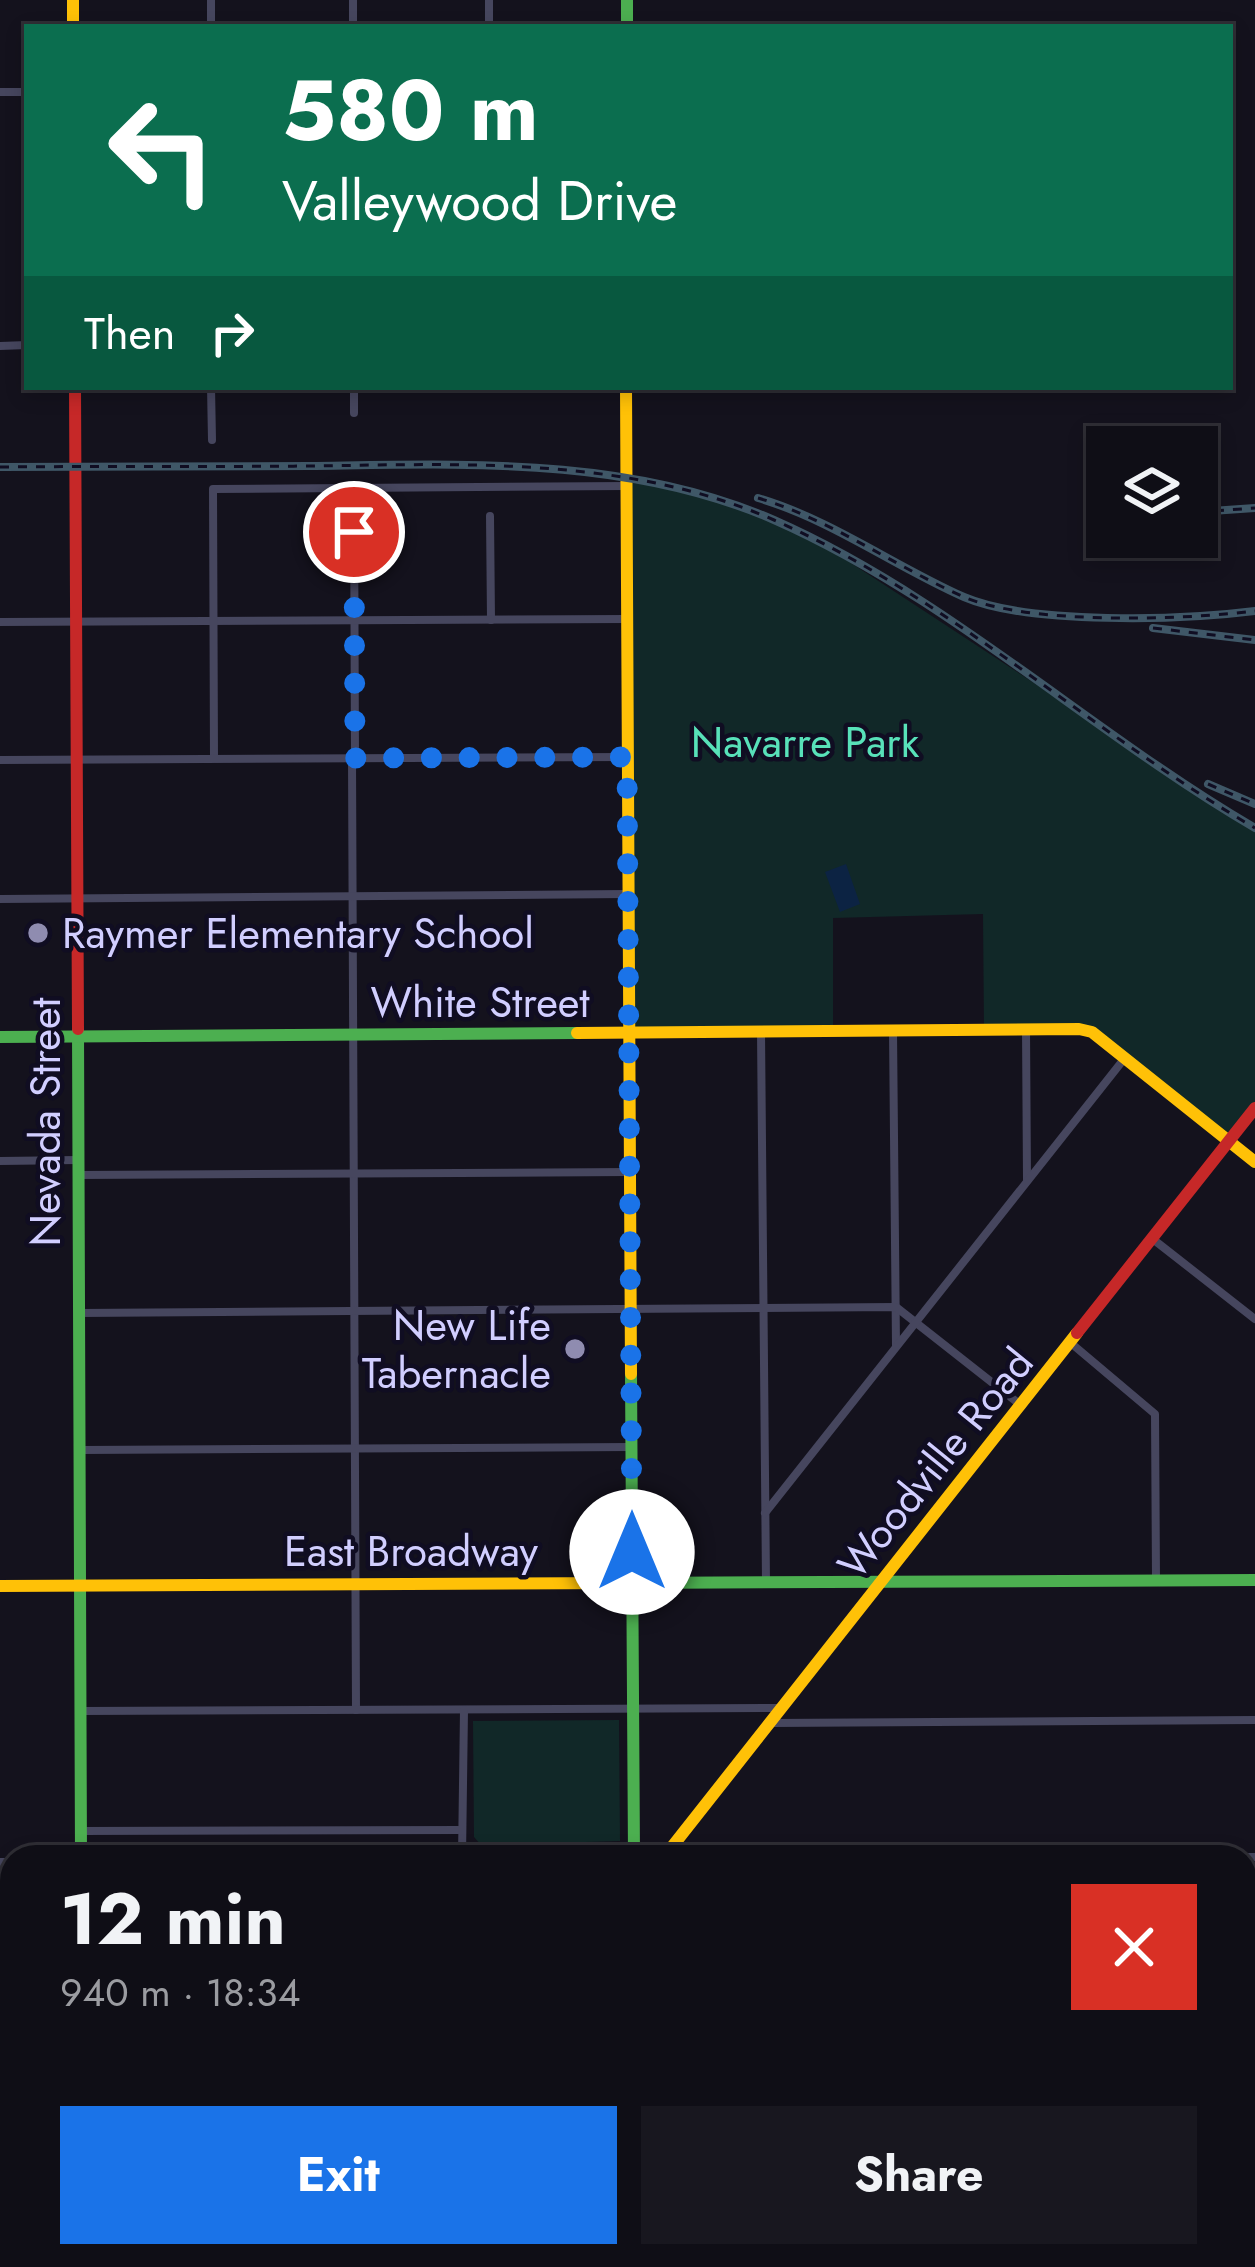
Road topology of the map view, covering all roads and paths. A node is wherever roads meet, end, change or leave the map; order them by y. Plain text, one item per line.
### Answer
1 (75, 390) edge
2 (212, 390) edge
3 (354, 390) edge
4 (626, 390) edge
5 (354, 413) dead end
6 (212, 440) dead end
7 (626, 486) junction
8 (354, 488) junction
9 (490, 515) dead end
10 (627, 619) junction
11 (354, 620) junction
12 (491, 620) junction
13 (214, 621) junction
14 (0, 622) edge
15 (76, 622) junction
16 (627, 757) junction
17 (214, 758) junction
18 (354, 758) junction
19 (0, 760) edge
20 (76, 760) junction
21 (628, 895) junction
22 (352, 896) junction
23 (77, 898) junction
24 (0, 899) edge
25 (1026, 1029) junction
26 (893, 1031) junction
27 (761, 1032) junction
28 (629, 1034) junction
29 (352, 1036) junction
30 (0, 1037) edge
31 (77, 1037) junction
32 (1124, 1059) junction
33 (1255, 1108) edge
34 (1230, 1142) junction
35 (0, 1160) edge
36 (1255, 1162) edge
37 (78, 1167) junction
38 (630, 1172) junction
39 (353, 1173) junction
40 (1027, 1182) junction
41 (1154, 1240) junction
42 (896, 1307) junction
43 (763, 1308) junction
44 (631, 1309) junction
45 (355, 1311) junction
46 (79, 1313) junction
47 (1255, 1319) edge
48 (916, 1322) junction
49 (1072, 1344) junction
50 (896, 1347) junction
51 (1023, 1407) junction
52 (631, 1447) junction
53 (79, 1450) junction
54 (356, 1450) junction
55 (765, 1513) junction
56 (1255, 1580) edge
57 (1156, 1581) junction
58 (880, 1582) junction
59 (632, 1583) junction
60 (766, 1583) junction
61 (357, 1585) junction
62 (0, 1586) edge
63 (80, 1586) junction
64 (782, 1708) junction
65 (633, 1709) junction
66 (356, 1710) junction
67 (464, 1710) junction
68 (80, 1711) junction
69 (1255, 1720) edge
70 (770, 1723) junction
71 (463, 1830) junction
72 (81, 1832) junction
73 (81, 1845) edge
74 (462, 1845) edge
75 (634, 1845) edge
76 (673, 1845) edge

1 - 15 street, Nevada Street
2 - 6 street
3 - 5 street
4 - 7 street
7 - 8 street
7 - 10 street
8 - 11 street
8 - 13 street
9 - 12 street
10 - 12 street
10 - 16 street
11 - 12 street
11 - 13 street
11 - 18 street
13 - 15 street
13 - 17 street
14 - 15 street
15 - 20 street, Nevada Street
16 - 18 street
16 - 21 street
17 - 18 street
17 - 20 street
18 - 22 street
19 - 20 street
20 - 23 street, Nevada Street
21 - 22 street
21 - 28 street
22 - 23 street
22 - 29 street
23 - 24 street
23 - 31 street, Nevada Street
25 - 26 street, White Street
25 - 32 street, White Street
25 - 40 street
26 - 27 street, White Street
26 - 42 street
27 - 28 street, White Street
27 - 43 street
28 - 29 street, White Street
28 - 38 street
29 - 31 street, White Street
29 - 39 street
30 - 31 street, White Street
31 - 37 street, Nevada Street
32 - 34 street
32 - 40 street
33 - 34 street, Woodville Road
34 - 36 street
34 - 41 street, Woodville Road
35 - 37 street
37 - 39 street
37 - 46 street, Nevada Street
38 - 39 street
38 - 44 street
39 - 45 street
40 - 48 street
41 - 47 street
41 - 49 street, Woodville Road
42 - 43 street
42 - 48 street
42 - 50 street
43 - 44 street
43 - 55 street
44 - 45 street
44 - 52 street
45 - 46 street
45 - 54 street
46 - 53 street, Nevada Street
48 - 50 street
48 - 51 street
49 - 51 street, Woodville Road
49 - 57 street
50 - 55 street
51 - 58 street, Woodville Road
52 - 54 street
52 - 59 street
53 - 54 street
53 - 63 street, Nevada Street
54 - 61 street
55 - 60 street
56 - 57 street, East Broadway
57 - 58 street, East Broadway
58 - 60 street, East Broadway
58 - 64 street, Woodville Road
59 - 60 street, East Broadway
59 - 61 street, East Broadway
59 - 65 street
61 - 63 street, East Broadway
61 - 66 street
62 - 63 street, East Broadway
63 - 68 street, Nevada Street
64 - 65 street
64 - 70 street, Woodville Road
65 - 67 street
65 - 75 street
66 - 67 street
66 - 68 street
67 - 71 street
68 - 72 street, Nevada Street
69 - 70 street
70 - 76 street, Woodville Road
71 - 72 street
71 - 74 street
72 - 73 street, Nevada Street

